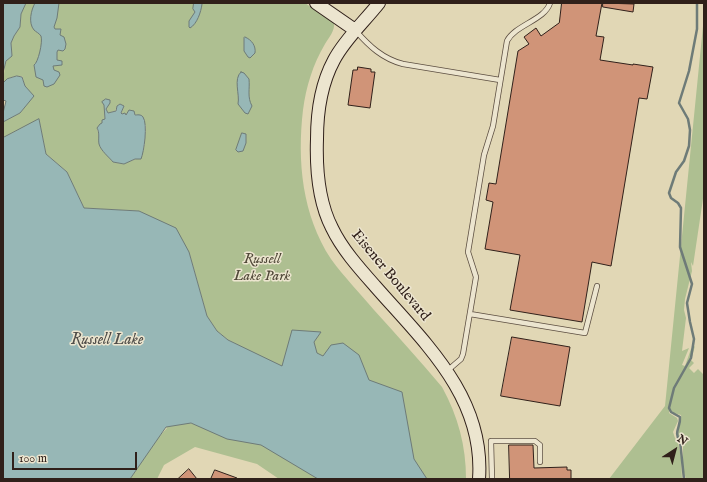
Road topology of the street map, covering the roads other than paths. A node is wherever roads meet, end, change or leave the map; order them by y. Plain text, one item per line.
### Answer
1 (316, 3) edge
2 (378, 3) edge
3 (550, 3) edge
4 (355, 30) junction
5 (500, 80) junction
6 (597, 286) dead end
7 (470, 314) junction
8 (448, 371) junction
9 (477, 446) junction
10 (492, 446) junction
11 (540, 462) dead end
12 (479, 479) edge
13 (492, 479) edge

1 - 4 street
2 - 4 street, Eisener Boulevard
3 - 5 lane
4 - 5 lane
4 - 8 street, Eisener Boulevard
5 - 7 lane
6 - 7 lane
7 - 8 lane
8 - 9 street, Eisener Boulevard
9 - 10 lane
9 - 12 street, Eisener Boulevard
10 - 11 lane
10 - 13 lane

